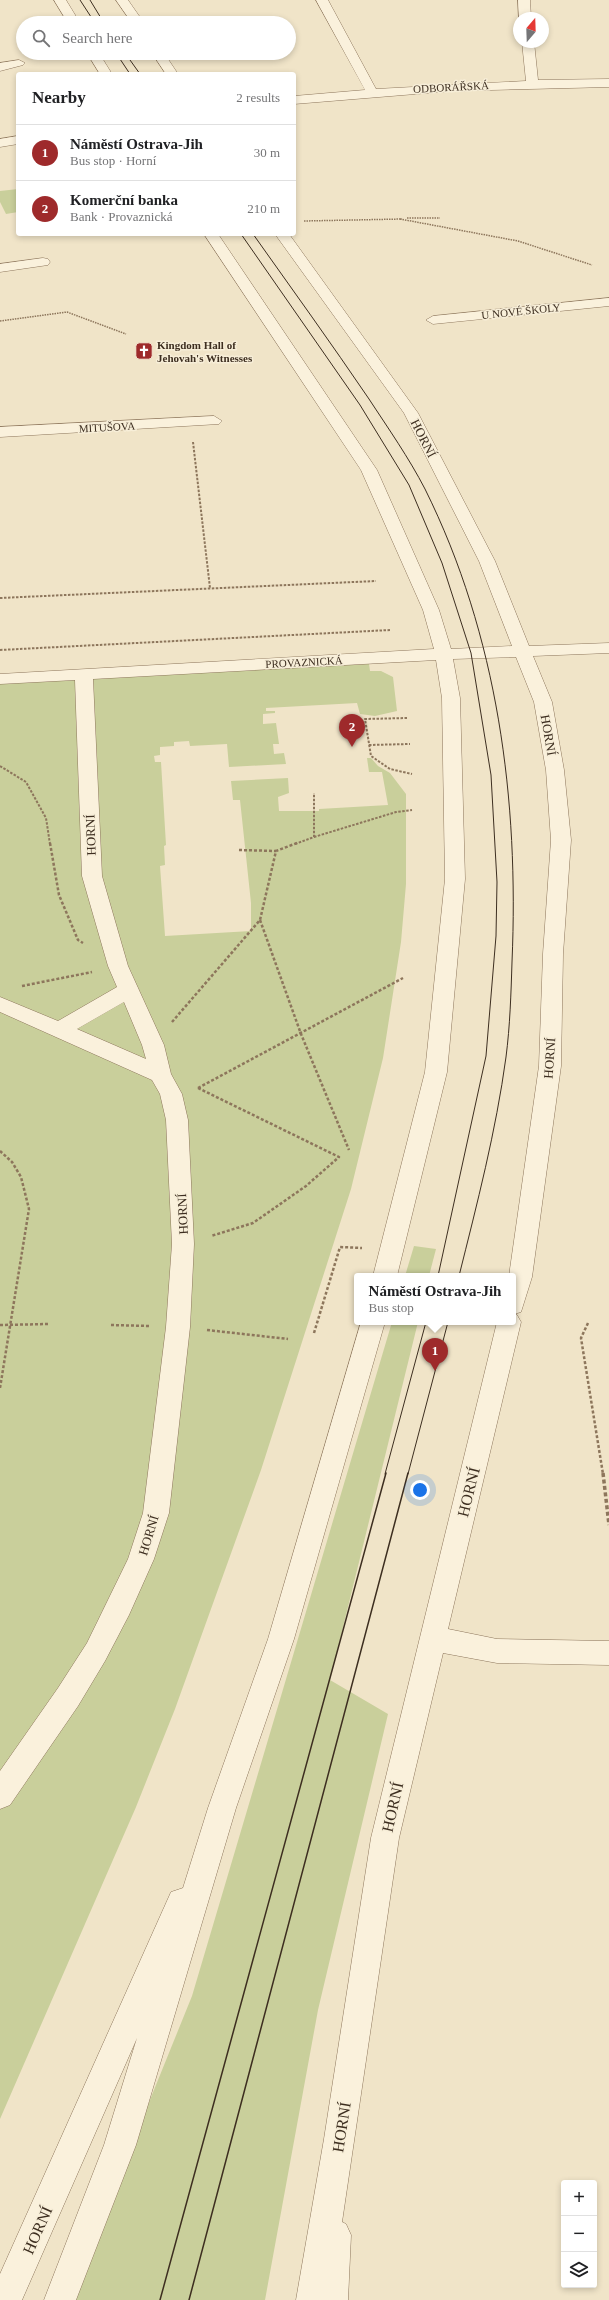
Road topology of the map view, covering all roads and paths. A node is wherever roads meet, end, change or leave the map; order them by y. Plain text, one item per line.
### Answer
1 (60, 0) edge
2 (122, 0) edge
3 (322, 0) edge
4 (524, 0) edge
5 (525, 12) edge
6 (70, 16) edge
7 (133, 16) edge
8 (529, 48) edge
9 (97, 60) edge
10 (163, 60) edge
11 (19, 63) dead end
12 (0, 67) edge
13 (105, 72) edge
14 (171, 72) edge
15 (532, 83) junction
16 (609, 83) edge
17 (372, 92) junction
18 (296, 100) edge
19 (16, 140) edge
20 (0, 143) edge
21 (440, 218) dead end
22 (400, 219) junction
23 (304, 221) dead end
24 (212, 236) edge
25 (283, 236) edge
26 (43, 262) dead end
27 (592, 265) dead end
28 (0, 268) edge
29 (609, 302) edge
30 (433, 320) dead end
31 (0, 321) edge
32 (126, 334) dead end
33 (214, 421) dead end
34 (190, 422) junction
35 (0, 432) edge
36 (376, 580) dead end
37 (210, 588) junction
38 (0, 598) edge
39 (390, 630) dead end
40 (609, 648) edge
41 (0, 650) edge
42 (524, 651) junction
43 (444, 654) junction
44 (84, 675) junction
45 (0, 679) edge
46 (407, 718) dead end
47 (410, 744) dead end
48 (369, 745) junction
49 (0, 766) edge
50 (412, 774) dead end
51 (314, 793) dead end
52 (412, 810) dead end
53 (314, 837) junction
54 (239, 850) dead end
55 (276, 851) junction
56 (260, 920) junction
57 (118, 966) junction
58 (403, 978) dead end
59 (15, 988) dead end
60 (128, 990) junction
61 (0, 1004) edge
62 (59, 1030) junction
63 (301, 1034) junction
64 (153, 1045) junction
65 (160, 1074) junction
66 (197, 1088) dead end
67 (0, 1150) edge
68 (349, 1150) dead end
69 (363, 1248) dead end
70 (386, 1273) edge
71 (516, 1293) edge
72 (588, 1323) dead end
73 (49, 1324) dead end
74 (0, 1325) edge
75 (11, 1325) junction
76 (111, 1325) dead end
77 (372, 1325) edge
78 (508, 1325) edge
79 (178, 1327) junction
80 (314, 1333) dead end
81 (288, 1339) dead end
82 (0, 1388) edge
83 (608, 1506) edge
84 (609, 1525) edge
85 (432, 1639) junction
86 (609, 1653) edge
87 (0, 1795) edge
88 (222, 1808) junction
89 (340, 2140) junction
90 (5, 2300) edge
91 (60, 2300) edge
92 (312, 2300) edge
93 (332, 2300) edge

1 - 6 street
2 - 7 street
3 - 17 street
4 - 5 street
8 - 15 street
9 - 13 street
10 - 14 street
11 - 12 street
15 - 16 street, ODBORÁŘSKÁ
15 - 17 street, ODBORÁŘSKÁ
17 - 18 street, ODBORÁŘSKÁ
19 - 20 street
21 - 22 path
22 - 23 path
22 - 27 path
24 - 43 street
25 - 42 street, HORNÍ
26 - 28 street
29 - 30 street, U NOVÉ ŠKOLY
31 - 32 path
33 - 34 street, MITUŠOVA
34 - 35 street, MITUŠOVA
34 - 37 path
36 - 37 path
37 - 38 path
39 - 41 path
40 - 42 street, PROVAZNICKÁ
42 - 43 street, PROVAZNICKÁ
42 - 71 street, HORNÍ
43 - 44 street, PROVAZNICKÁ
43 - 70 street
44 - 45 street, PROVAZNICKÁ
44 - 57 street, HORNÍ
46 - 48 path
47 - 48 path
48 - 50 path
49 - 57 path
51 - 53 path
52 - 53 path
53 - 55 path
54 - 55 path
55 - 56 path
56 - 63 path
56 - 64 path
57 - 59 path
57 - 60 street, HORNÍ
58 - 63 path
60 - 62 street
60 - 64 street, HORNÍ
61 - 62 street
62 - 65 street
63 - 66 path
63 - 68 path
64 - 65 street, HORNÍ
65 - 79 street, HORNÍ
67 - 75 path
69 - 80 path
72 - 83 path
73 - 75 path
74 - 75 path
75 - 82 path
76 - 79 path
77 - 88 street, HORNÍ
78 - 85 street, HORNÍ
79 - 81 path
79 - 87 street, HORNÍ
83 - 84 path
85 - 86 street
85 - 89 street, HORNÍ
88 - 90 street, HORNÍ
88 - 91 street, HORNÍ
89 - 92 street, HORNÍ
89 - 93 street

